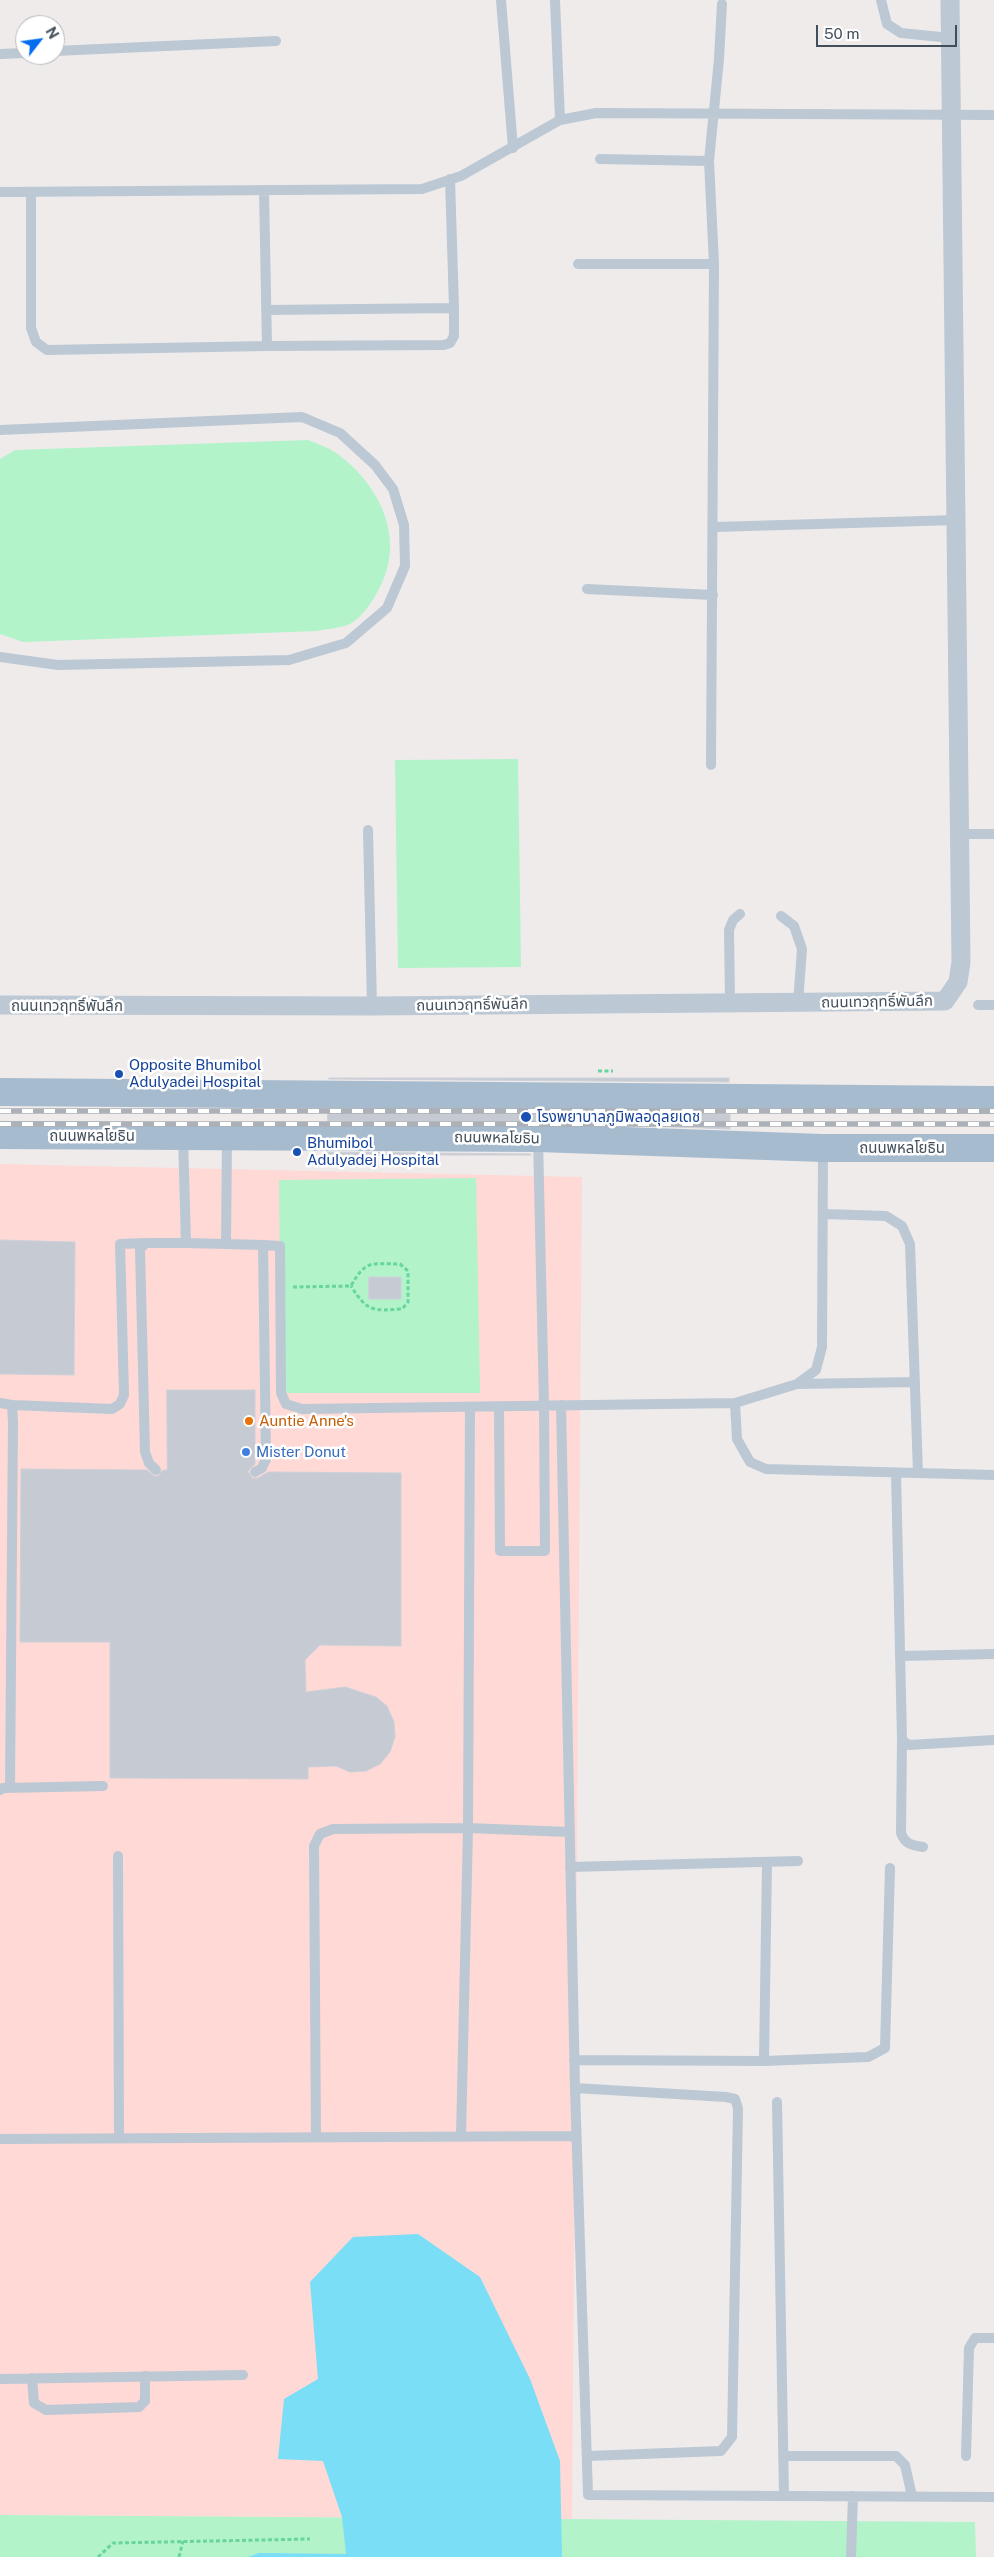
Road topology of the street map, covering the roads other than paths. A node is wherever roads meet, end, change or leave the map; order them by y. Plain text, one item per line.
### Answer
1 (501, 0) edge
2 (555, 0) edge
3 (881, 0) edge
4 (950, 0) edge
5 (722, 4) dead end
6 (951, 38) junction
7 (276, 41) dead end
8 (65, 52) edge
9 (15, 53) edge
10 (0, 54) edge
11 (712, 114) junction
12 (952, 115) junction
13 (994, 115) edge
14 (560, 120) junction
15 (513, 148) junction
16 (600, 159) dead end
17 (709, 160) junction
18 (450, 179) junction
19 (0, 192) edge
20 (31, 192) junction
21 (264, 192) junction
22 (578, 264) dead end
23 (714, 264) junction
24 (454, 308) junction
25 (266, 310) junction
26 (267, 346) junction
27 (0, 430) edge
28 (956, 520) junction
29 (714, 527) junction
30 (587, 588) dead end
31 (713, 595) junction
32 (0, 657) edge
33 (711, 765) dead end
34 (368, 830) dead end
35 (960, 834) junction
36 (994, 834) edge
37 (740, 914) dead end
38 (781, 916) dead end
39 (730, 1002) junction
40 (798, 1003) junction
41 (978, 1005) dead end
42 (994, 1005) edge
43 (0, 1006) edge
44 (372, 1006) junction
45 (0, 1092) edge
46 (226, 1093) junction
47 (994, 1100) edge
48 (0, 1135) edge
49 (183, 1136) junction
50 (227, 1136) junction
51 (538, 1138) junction
52 (823, 1148) junction
53 (994, 1148) edge
54 (824, 1214) junction
55 (146, 1243) junction
56 (186, 1243) junction
57 (226, 1244) junction
58 (263, 1245) junction
59 (915, 1382) junction
60 (797, 1384) junction
61 (0, 1402) edge
62 (735, 1403) junction
63 (12, 1405) junction
64 (561, 1405) junction
65 (544, 1406) junction
66 (499, 1407) junction
67 (470, 1408) junction
68 (156, 1470) dead end
69 (255, 1472) dead end
70 (896, 1473) junction
71 (918, 1473) junction
72 (994, 1475) edge
73 (994, 1654) edge
74 (900, 1656) junction
75 (902, 1740) junction
76 (994, 1740) edge
77 (103, 1786) dead end
78 (5, 1788) edge
79 (468, 1828) junction
80 (569, 1832) junction
81 (923, 1848) dead end
82 (118, 1856) dead end
83 (798, 1861) dead end
84 (767, 1862) junction
85 (570, 1867) junction
86 (890, 1868) dead end
87 (574, 2060) junction
88 (764, 2061) junction
89 (575, 2088) junction
90 (777, 2102) dead end
91 (576, 2136) junction
92 (461, 2137) junction
93 (119, 2138) junction
94 (316, 2138) junction
95 (0, 2139) edge
96 (994, 2338) edge
97 (243, 2375) dead end
98 (145, 2376) junction
99 (32, 2378) junction
100 (0, 2379) edge
101 (588, 2456) junction
102 (783, 2456) junction
103 (966, 2456) dead end
104 (784, 2496) junction
105 (853, 2496) junction
106 (912, 2496) junction
107 (994, 2497) edge
108 (851, 2557) edge

1 - 15 lane
2 - 14 lane
3 - 6 lane
4 - 6 street
5 - 11 lane
6 - 12 street
7 - 8 lane
9 - 10 lane
11 - 12 lane
11 - 14 lane
11 - 17 lane
12 - 13 lane
12 - 28 street
14 - 15 lane
15 - 18 lane
16 - 17 lane
17 - 23 lane
18 - 21 lane
18 - 24 lane
19 - 20 lane
20 - 21 lane
20 - 26 lane
21 - 25 lane
22 - 23 lane
23 - 29 lane
24 - 25 lane
24 - 26 lane
25 - 26 lane
27 - 32 lane
28 - 29 lane
28 - 35 street
29 - 31 lane
30 - 31 lane
31 - 33 lane
34 - 44 lane
35 - 36 lane
35 - 40 street, ถนนเทวฤทธิ์พันลึก
37 - 39 lane
38 - 40 lane
39 - 40 street, ถนนเทวฤทธิ์พันลึก
39 - 44 street, ถนนเทวฤทธิ์พันลึก
41 - 42 lane
43 - 44 street, ถนนเทวฤทธิ์พันลึก
45 - 46 main road
46 - 47 main road
46 - 50 main road
48 - 49 main road, ถนนพหลโยธิน
49 - 50 main road, ถนนพหลโยธิน
49 - 56 lane
50 - 51 main road, ถนนพหลโยธิน
50 - 57 lane
51 - 52 main road, ถนนพหลโยธิน
51 - 65 lane
52 - 53 main road, ถนนพหลโยธิน
52 - 54 lane
54 - 59 lane
54 - 60 lane
55 - 56 lane
55 - 63 lane
55 - 68 lane
56 - 57 lane
57 - 58 lane
58 - 67 lane
58 - 69 lane
59 - 60 lane
59 - 71 lane
60 - 62 lane
61 - 63 lane
62 - 64 lane
62 - 70 lane
63 - 78 lane
64 - 65 lane
64 - 80 lane
65 - 66 lane
65 - 66 lane
66 - 67 lane
67 - 79 lane
70 - 71 lane
70 - 74 lane
71 - 72 lane
73 - 74 lane
74 - 75 lane
75 - 76 lane
75 - 81 lane
77 - 78 lane
79 - 80 lane
79 - 92 lane
79 - 94 lane
80 - 85 lane
82 - 93 lane
83 - 84 lane
84 - 85 lane
84 - 88 lane
85 - 87 lane
86 - 88 lane
87 - 88 lane
87 - 89 lane
89 - 91 lane
89 - 101 lane
90 - 102 lane
91 - 92 lane
91 - 101 lane
92 - 94 lane
93 - 94 lane
93 - 95 lane
96 - 103 lane
97 - 98 lane
98 - 99 lane
98 - 99 lane
99 - 100 lane
101 - 104 lane
102 - 104 lane
102 - 106 lane
104 - 105 lane
105 - 106 lane
105 - 108 lane
106 - 107 lane

